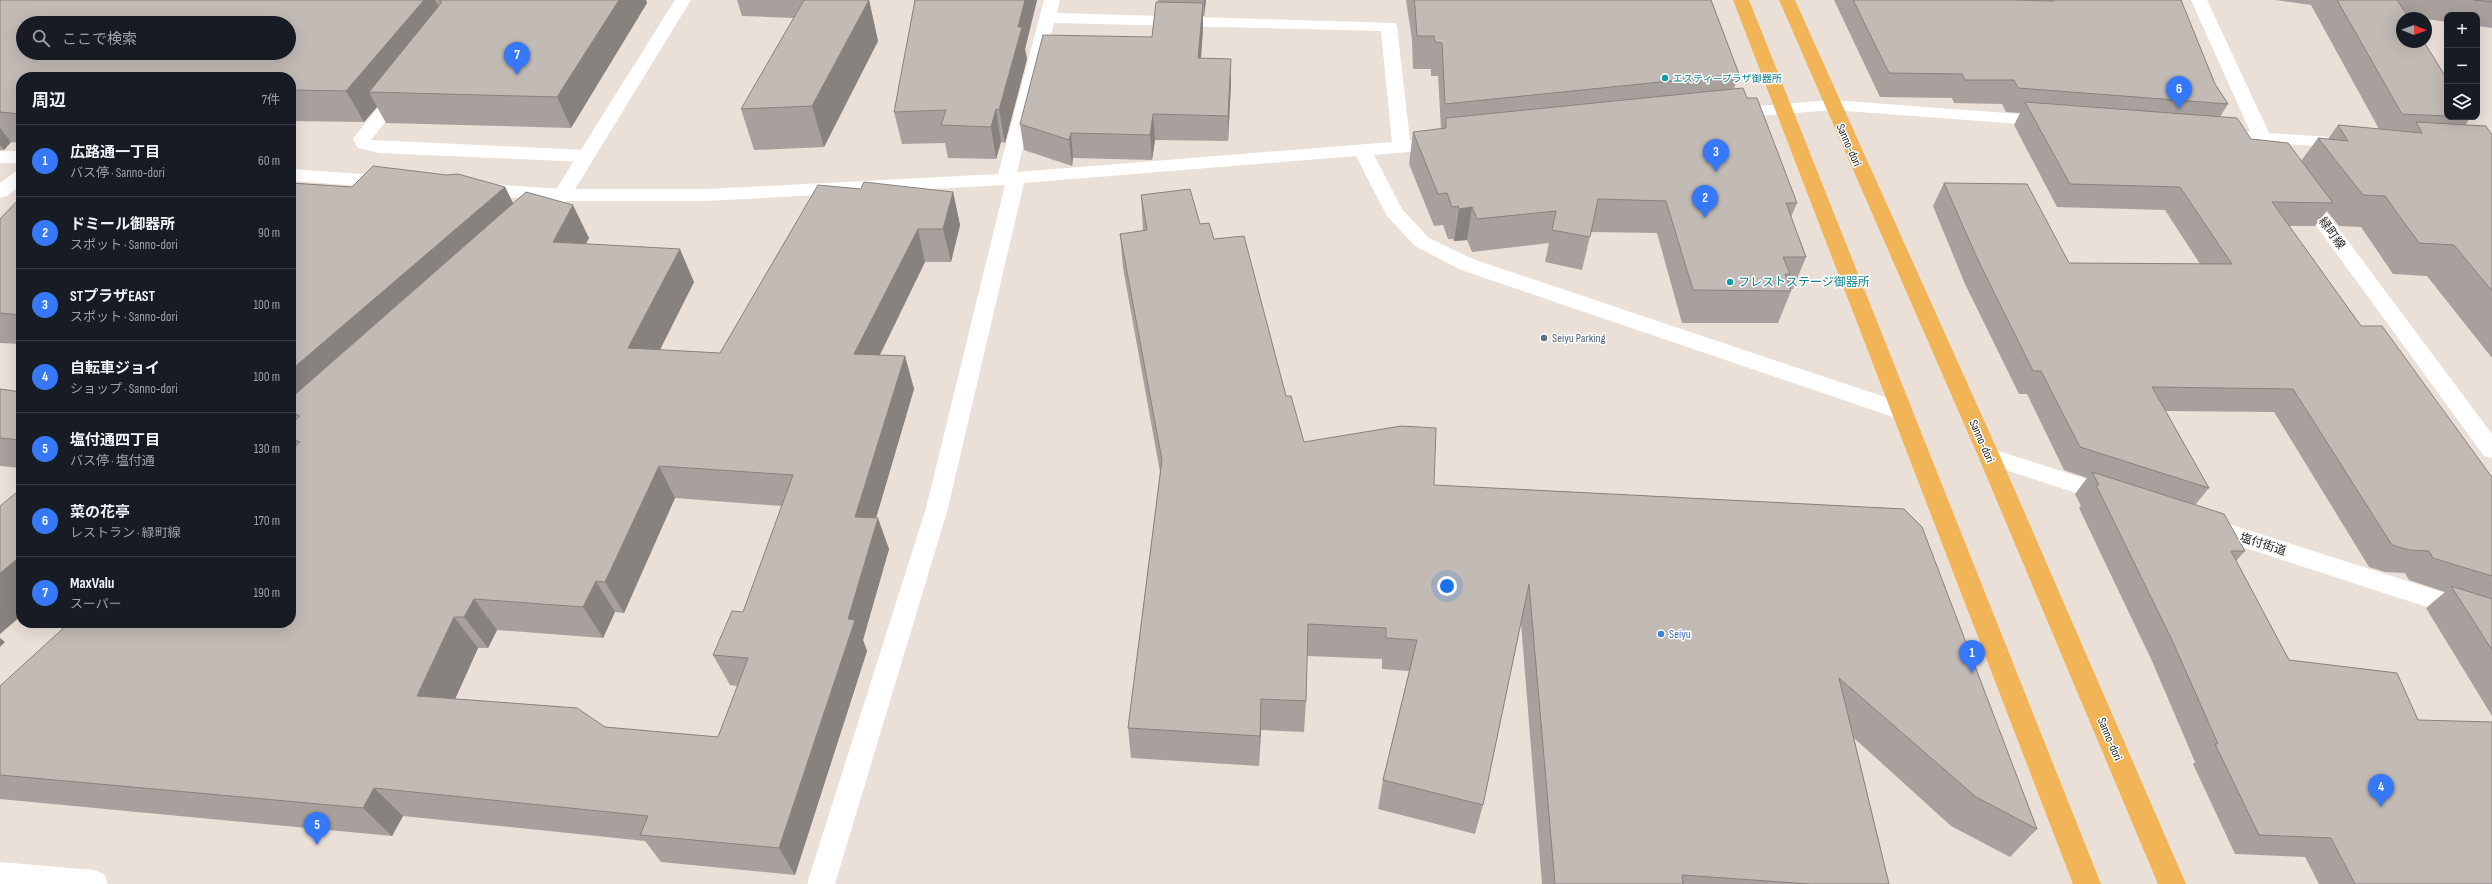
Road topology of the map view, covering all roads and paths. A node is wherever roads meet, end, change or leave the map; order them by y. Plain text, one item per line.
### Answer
1 (683, 0) edge
2 (1052, 0) edge
3 (1741, 0) edge
4 (1787, 0) edge
5 (2199, 0) edge
6 (1048, 18) junction
7 (409, 80) edge
8 (1832, 105) junction
9 (1782, 108) junction
10 (1711, 116) edge
11 (2064, 123) edge
12 (2206, 134) edge
13 (2262, 138) junction
14 (1457, 143) edge
15 (2365, 144) edge
16 (1402, 148) junction
17 (1363, 152) junction
18 (586, 156) junction
19 (0, 157) edge
20 (16, 157) edge
21 (296, 175) edge
22 (1011, 178) junction
23 (16, 180) edge
24 (411, 184) edge
25 (458, 187) edge
26 (0, 192) edge
27 (562, 195) junction
28 (521, 232) edge
29 (1901, 410) junction
30 (2492, 450) edge
31 (1989, 456) junction
32 (2131, 502) edge
33 (2183, 519) edge
34 (2492, 618) edge
35 (0, 875) edge
36 (94, 884) edge
37 (821, 884) edge
38 (2087, 884) edge
39 (2172, 884) edge

1 - 18 street
2 - 6 street
3 - 9 main road
4 - 8 main road, Sanno-dori
5 - 13 street, 緑町線
6 - 16 street
6 - 22 street
7 - 18 street
8 - 9 street
8 - 11 street
8 - 31 main road, Sanno-dori
9 - 10 street
9 - 29 main road
12 - 13 street
13 - 15 street
13 - 30 street, 緑町線
14 - 16 street
16 - 17 street
17 - 22 street
17 - 29 street
18 - 27 street
19 - 20 street
21 - 24 street
22 - 27 street
22 - 37 street
23 - 26 street
25 - 27 street
27 - 28 street
29 - 38 main road
31 - 32 street
31 - 39 main road, Sanno-dori
33 - 34 street, 塩付街道
35 - 36 street

